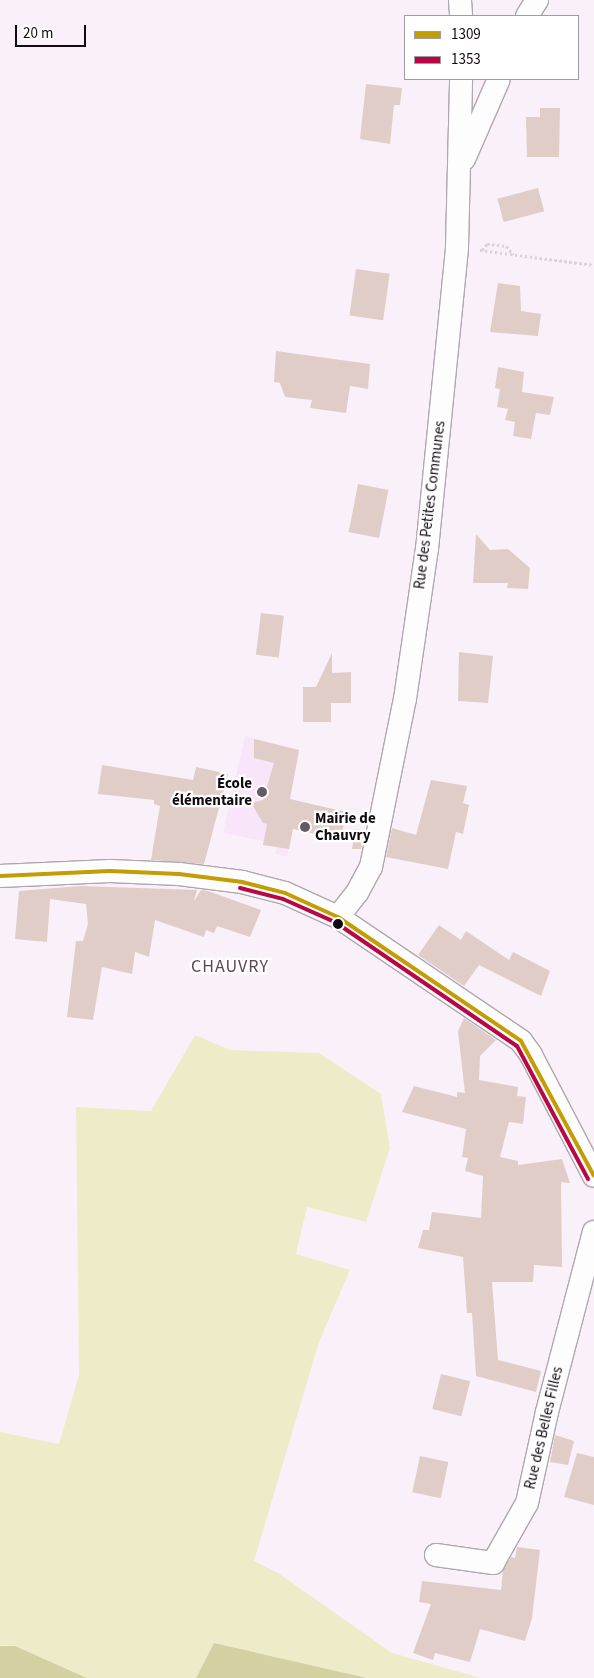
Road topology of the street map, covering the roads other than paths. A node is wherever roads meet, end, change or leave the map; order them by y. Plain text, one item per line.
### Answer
1 (460, 0) edge
2 (537, 0) edge
3 (460, 15) edge
4 (528, 15) edge
5 (461, 80) edge
6 (499, 80) edge
7 (460, 166) junction
8 (0, 876) edge
9 (338, 917) junction
10 (594, 1176) edge
11 (594, 1232) edge
12 (436, 1555) dead end

1 - 3 street
2 - 4 street
5 - 7 street, Rue des Petites Communes
6 - 7 street
7 - 9 street, Rue des Petites Communes
8 - 9 street
9 - 10 street
11 - 12 street, Rue des Belles Filles

